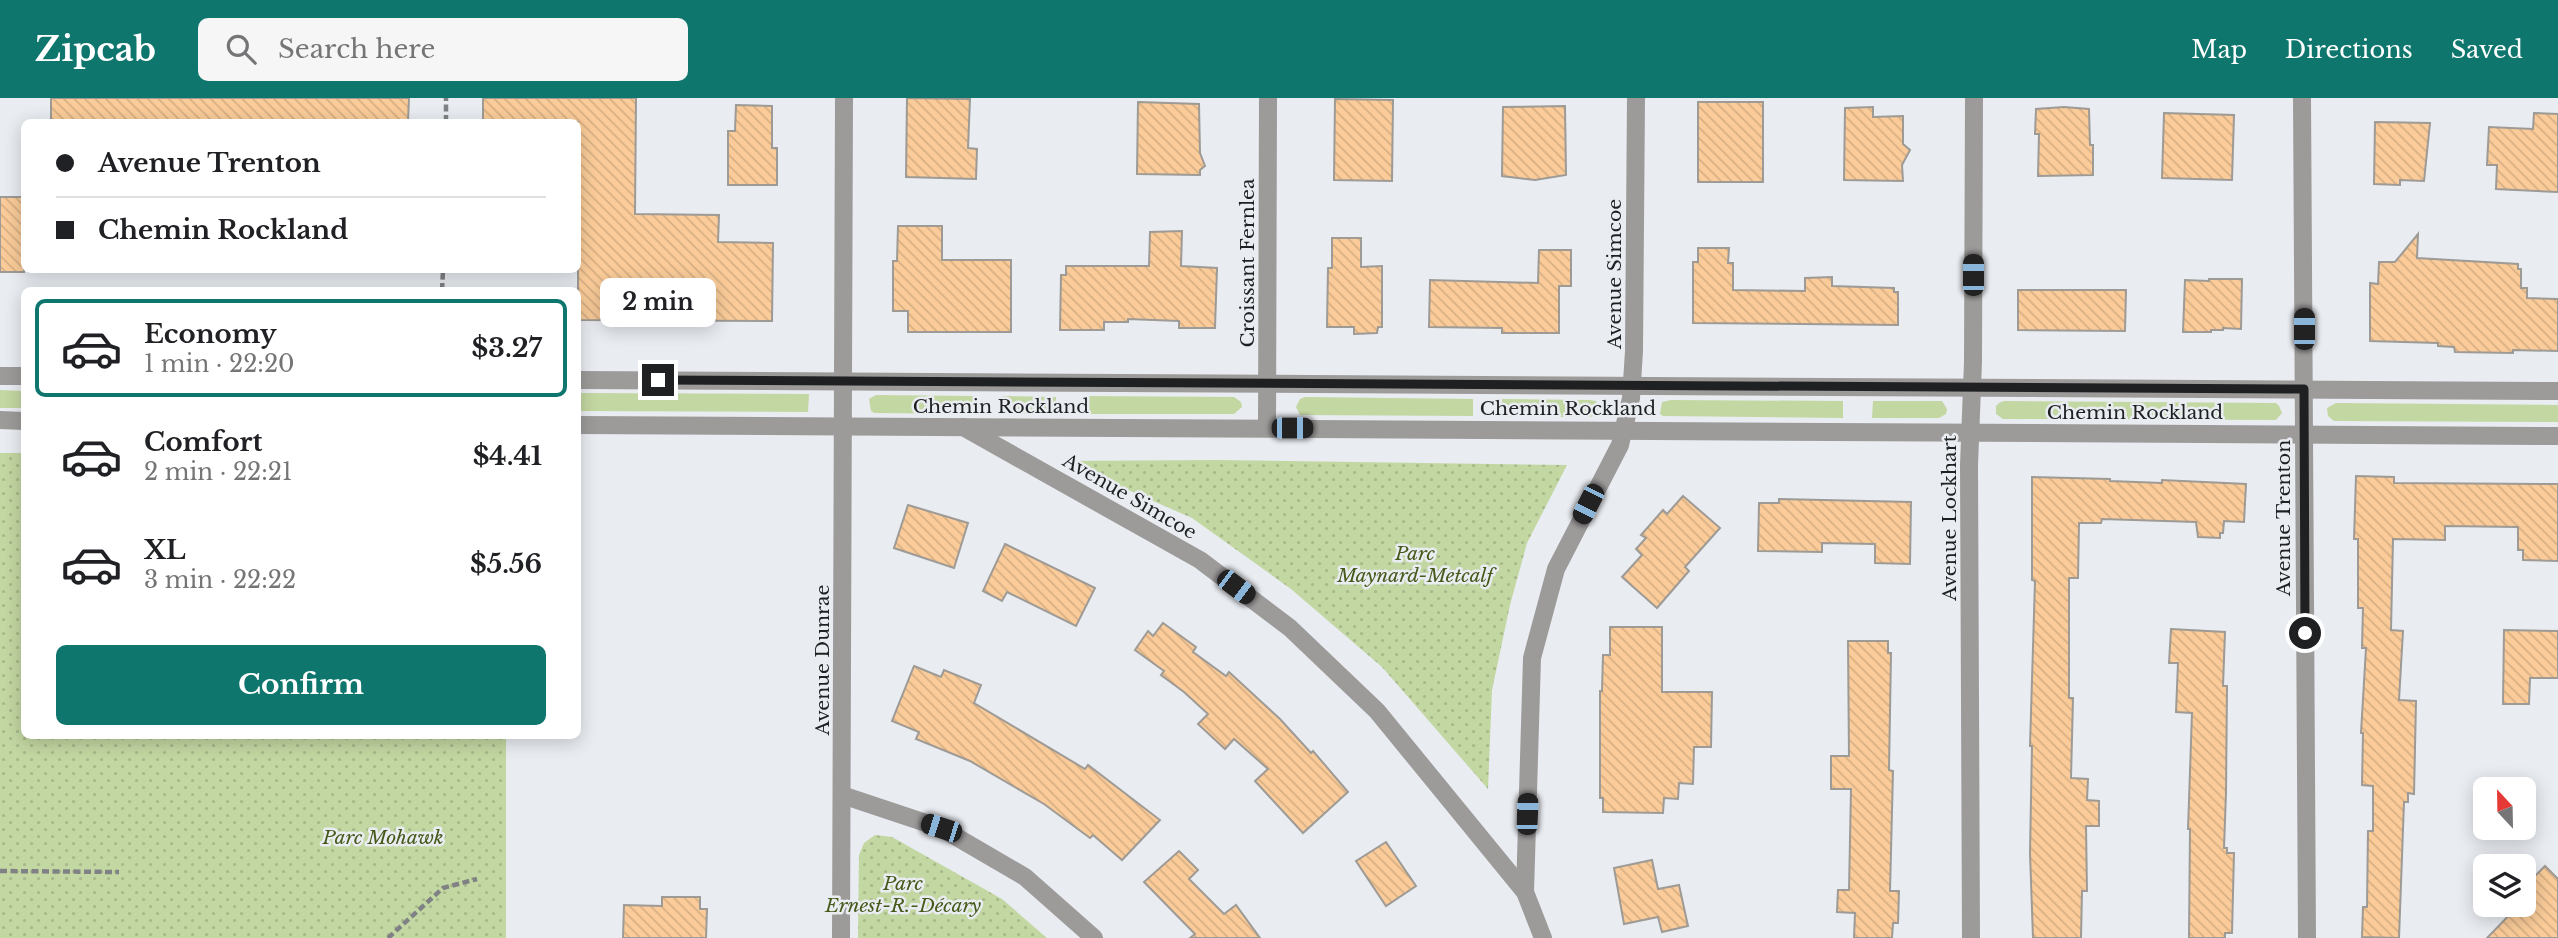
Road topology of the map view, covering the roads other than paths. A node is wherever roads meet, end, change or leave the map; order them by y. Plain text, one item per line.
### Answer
1 (844, 98) edge
2 (1268, 98) edge
3 (1636, 98) edge
4 (1974, 98) edge
5 (2302, 98) edge
6 (0, 376) edge
7 (21, 376) edge
8 (581, 380) edge
9 (844, 382) junction
10 (1267, 384) junction
11 (1632, 386) junction
12 (1972, 388) junction
13 (2304, 389) junction
14 (2558, 391) edge
15 (0, 420) edge
16 (21, 421) edge
17 (581, 425) edge
18 (844, 426) junction
19 (962, 426) junction
20 (1267, 428) junction
21 (1626, 429) junction
22 (1971, 432) junction
23 (2303, 435) junction
24 (2558, 436) edge
25 (842, 795) junction
26 (1525, 892) junction
27 (841, 938) edge
28 (1094, 938) edge
29 (1543, 938) edge
30 (1970, 938) edge
31 (2307, 938) edge

1 - 9 street
2 - 10 street, Croissant Fernlea
3 - 11 street, Avenue Simcoe
4 - 12 street, Avenue Lockhart
5 - 13 street, Avenue Trenton
6 - 7 street
8 - 9 street, Chemin Rockland
9 - 10 street, Chemin Rockland
9 - 18 street, Avenue Dunrae
10 - 11 street, Chemin Rockland
10 - 20 street, Croissant Fernlea
11 - 12 street, Chemin Rockland
11 - 21 street, Avenue Simcoe
12 - 13 street, Chemin Rockland
12 - 22 street, Avenue Lockhart
13 - 14 street, Chemin Rockland
13 - 23 street, Avenue Trenton
15 - 16 street
17 - 18 street, Chemin Rockland
18 - 19 street, Chemin Rockland
18 - 25 street, Avenue Dunrae
19 - 20 street, Chemin Rockland
19 - 26 street, Avenue Simcoe
20 - 21 street, Chemin Rockland
21 - 22 street, Chemin Rockland
21 - 26 street, Avenue Simcoe
22 - 23 street, Chemin Rockland
22 - 30 street, Avenue Lockhart
23 - 24 street, Chemin Rockland
23 - 31 street, Avenue Trenton
25 - 27 street, Avenue Dunrae
25 - 28 street
26 - 29 street, Avenue Simcoe

